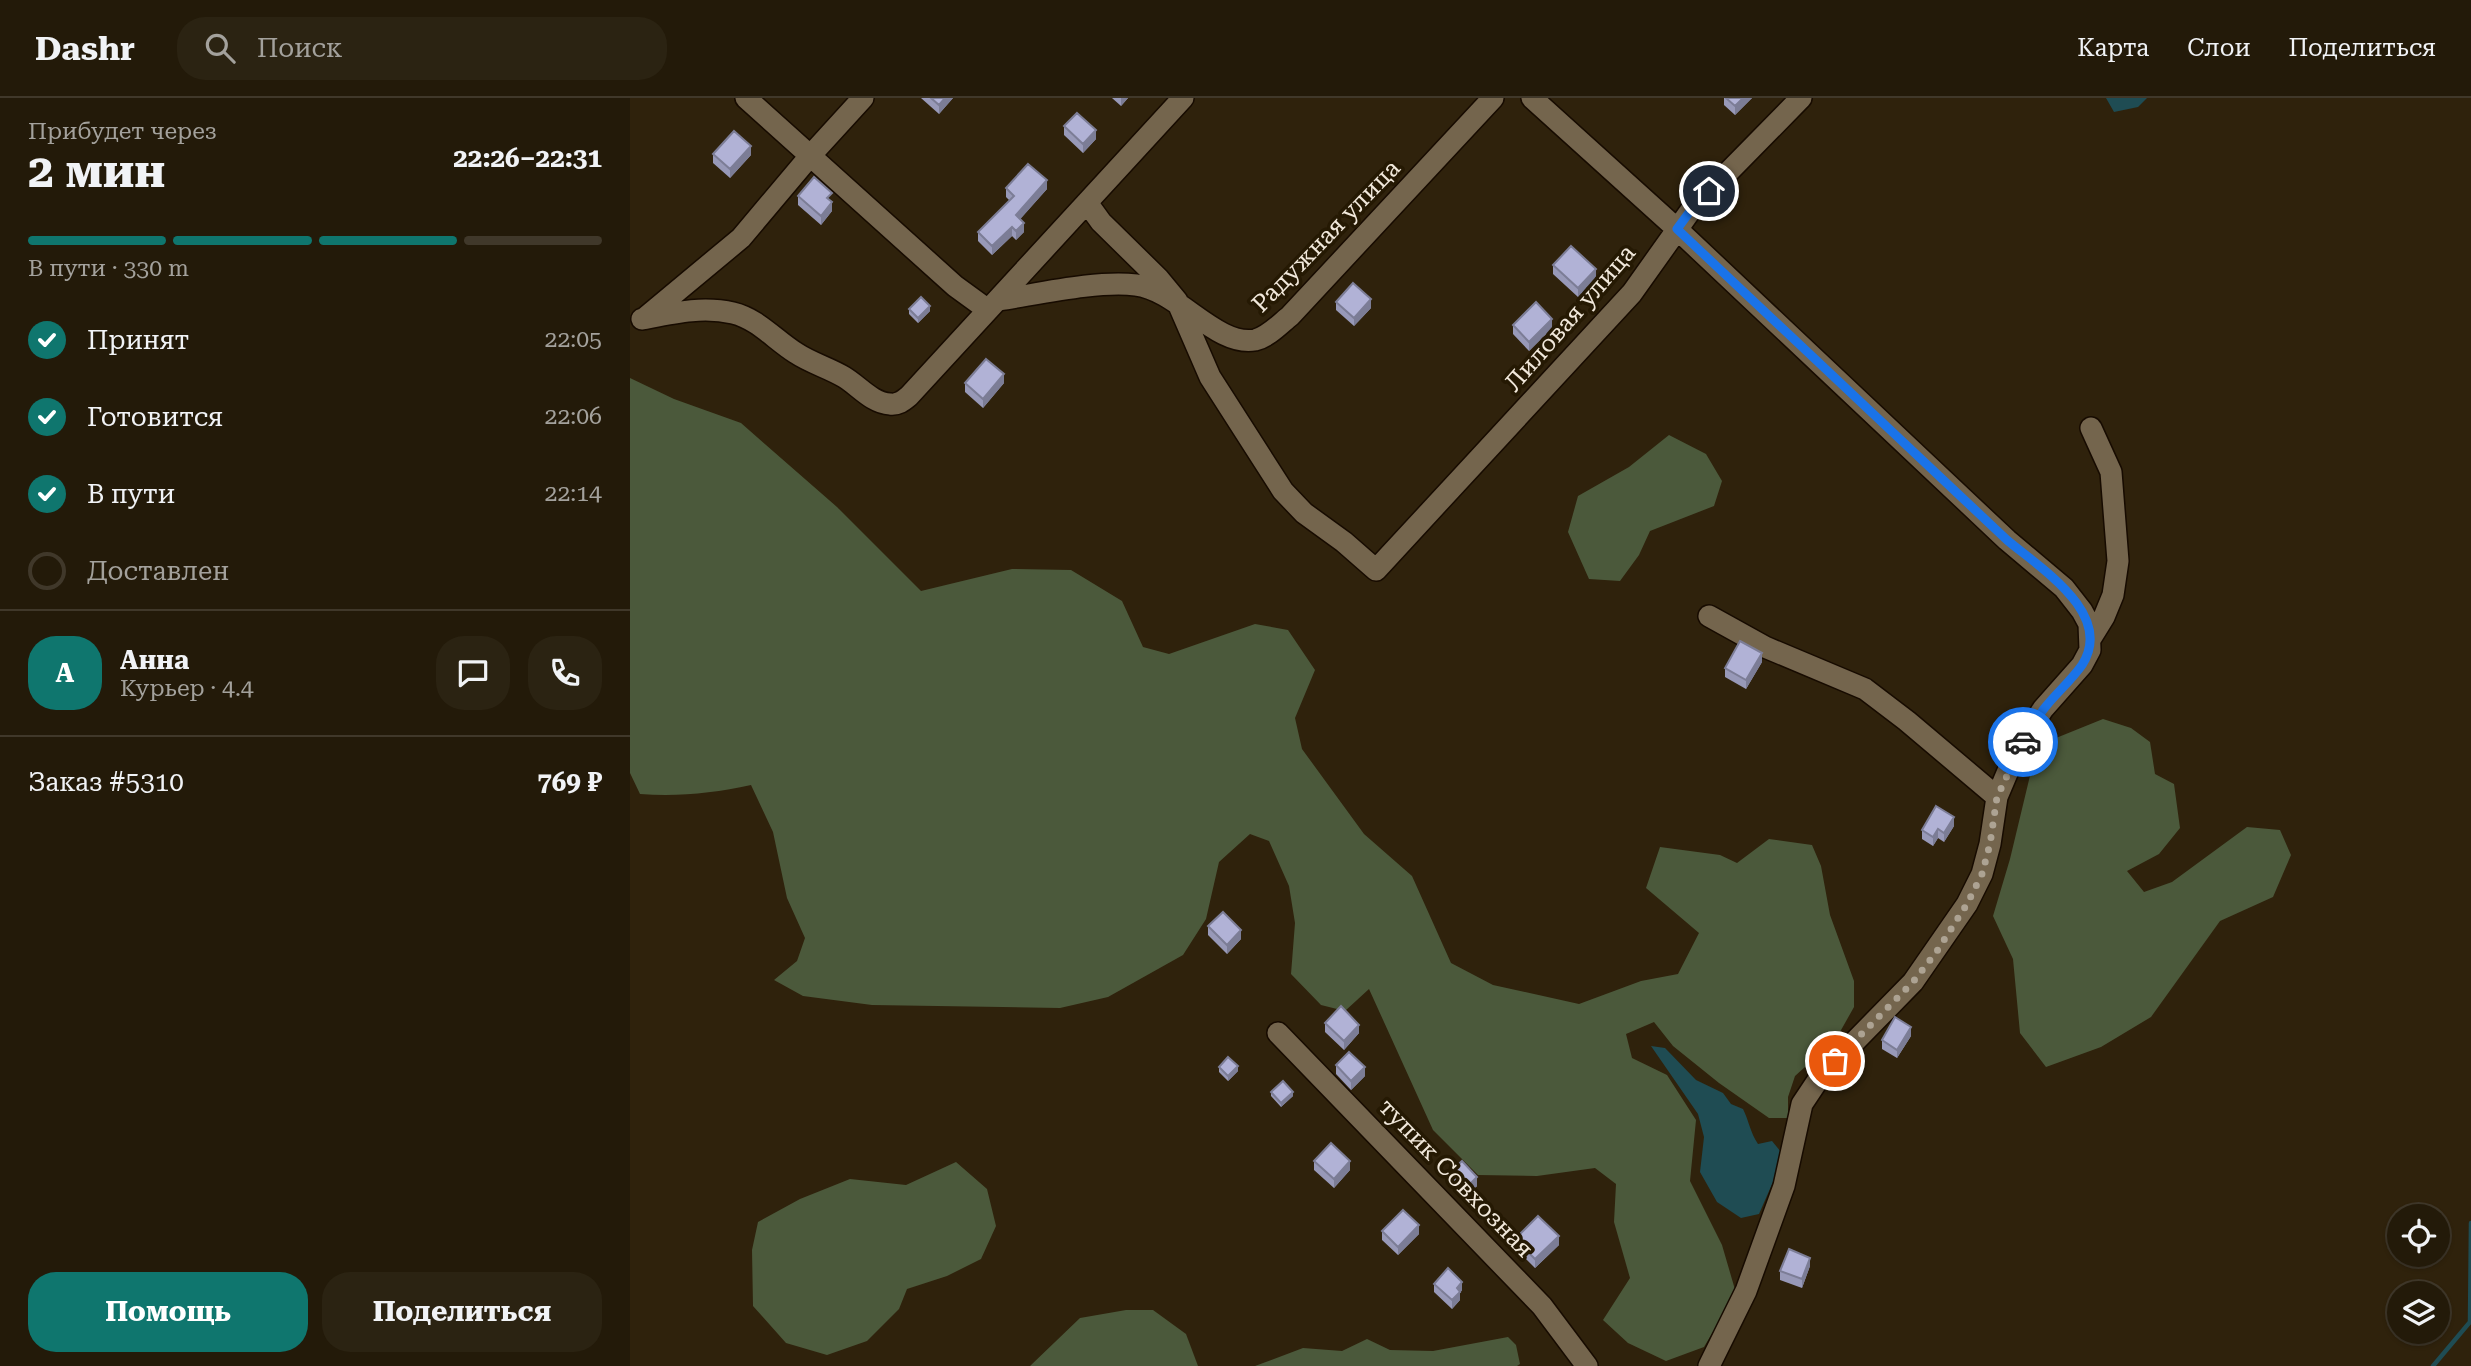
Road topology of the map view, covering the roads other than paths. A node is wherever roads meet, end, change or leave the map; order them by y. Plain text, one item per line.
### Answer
1 (746, 98) edge
2 (863, 98) edge
3 (1183, 98) edge
4 (1493, 98) edge
5 (1532, 98) edge
6 (1801, 98) edge
7 (810, 156) junction
8 (1088, 204) junction
9 (1677, 229) junction
10 (1177, 302) junction
11 (993, 305) junction
12 (636, 323) edge
13 (2091, 428) dead end
14 (1709, 616) dead end
15 (2091, 638) junction
16 (1997, 797) junction
17 (1278, 1033) dead end
18 (1587, 1366) edge
19 (1709, 1366) edge

1 - 7 street
2 - 7 street
3 - 8 street
4 - 10 street, Радужная улица
5 - 9 street
6 - 9 street, Лиловая улица
7 - 11 street
7 - 12 street
8 - 10 street
8 - 11 street
9 - 10 street, Лиловая улица
9 - 15 street
10 - 11 street
11 - 12 street
13 - 15 street
14 - 16 street
15 - 16 street
16 - 19 street
17 - 18 street, тупик Совхозная

